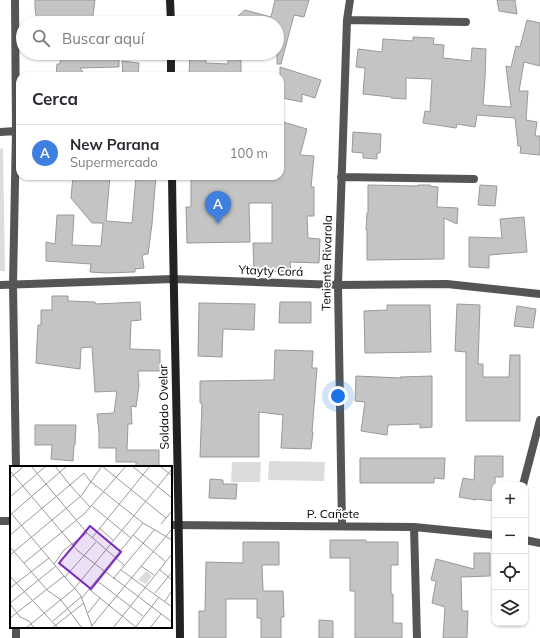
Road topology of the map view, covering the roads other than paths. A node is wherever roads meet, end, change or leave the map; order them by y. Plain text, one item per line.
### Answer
1 (15, 0) edge
2 (170, 0) edge
3 (350, 0) edge
4 (171, 16) edge
5 (347, 20) junction
6 (466, 22) dead end
7 (171, 60) edge
8 (171, 72) edge
9 (16, 131) junction
10 (0, 132) edge
11 (342, 177) junction
12 (474, 179) dead end
13 (172, 180) edge
14 (173, 279) junction
15 (0, 285) edge
16 (13, 285) junction
17 (338, 285) junction
18 (540, 294) edge
19 (540, 420) edge
20 (16, 466) edge
21 (523, 482) edge
22 (175, 525) edge
23 (342, 526) junction
24 (414, 527) junction
25 (492, 535) edge
26 (528, 541) edge
27 (540, 543) edge
28 (180, 638) edge
29 (417, 638) edge

1 - 9 street
2 - 4 main road
3 - 5 street, Teniente Rivarola
5 - 6 street
5 - 11 street, Teniente Rivarola
7 - 8 main road
9 - 10 street
9 - 16 street
11 - 12 street
11 - 17 street, Teniente Rivarola
13 - 14 main road, Soldado Ovelar
14 - 16 street, Ytayty Corá
14 - 17 street, Ytayty Corá
14 - 22 main road, Soldado Ovelar
15 - 16 street, Ytayty Corá
16 - 20 street
17 - 18 street, Ytayty Corá
17 - 23 street, Teniente Rivarola
19 - 21 street
22 - 23 street, P. Cañete
22 - 28 main road, Soldado Ovelar
23 - 24 street, P. Cañete
24 - 25 street, P. Cañete
24 - 29 street
26 - 27 street

